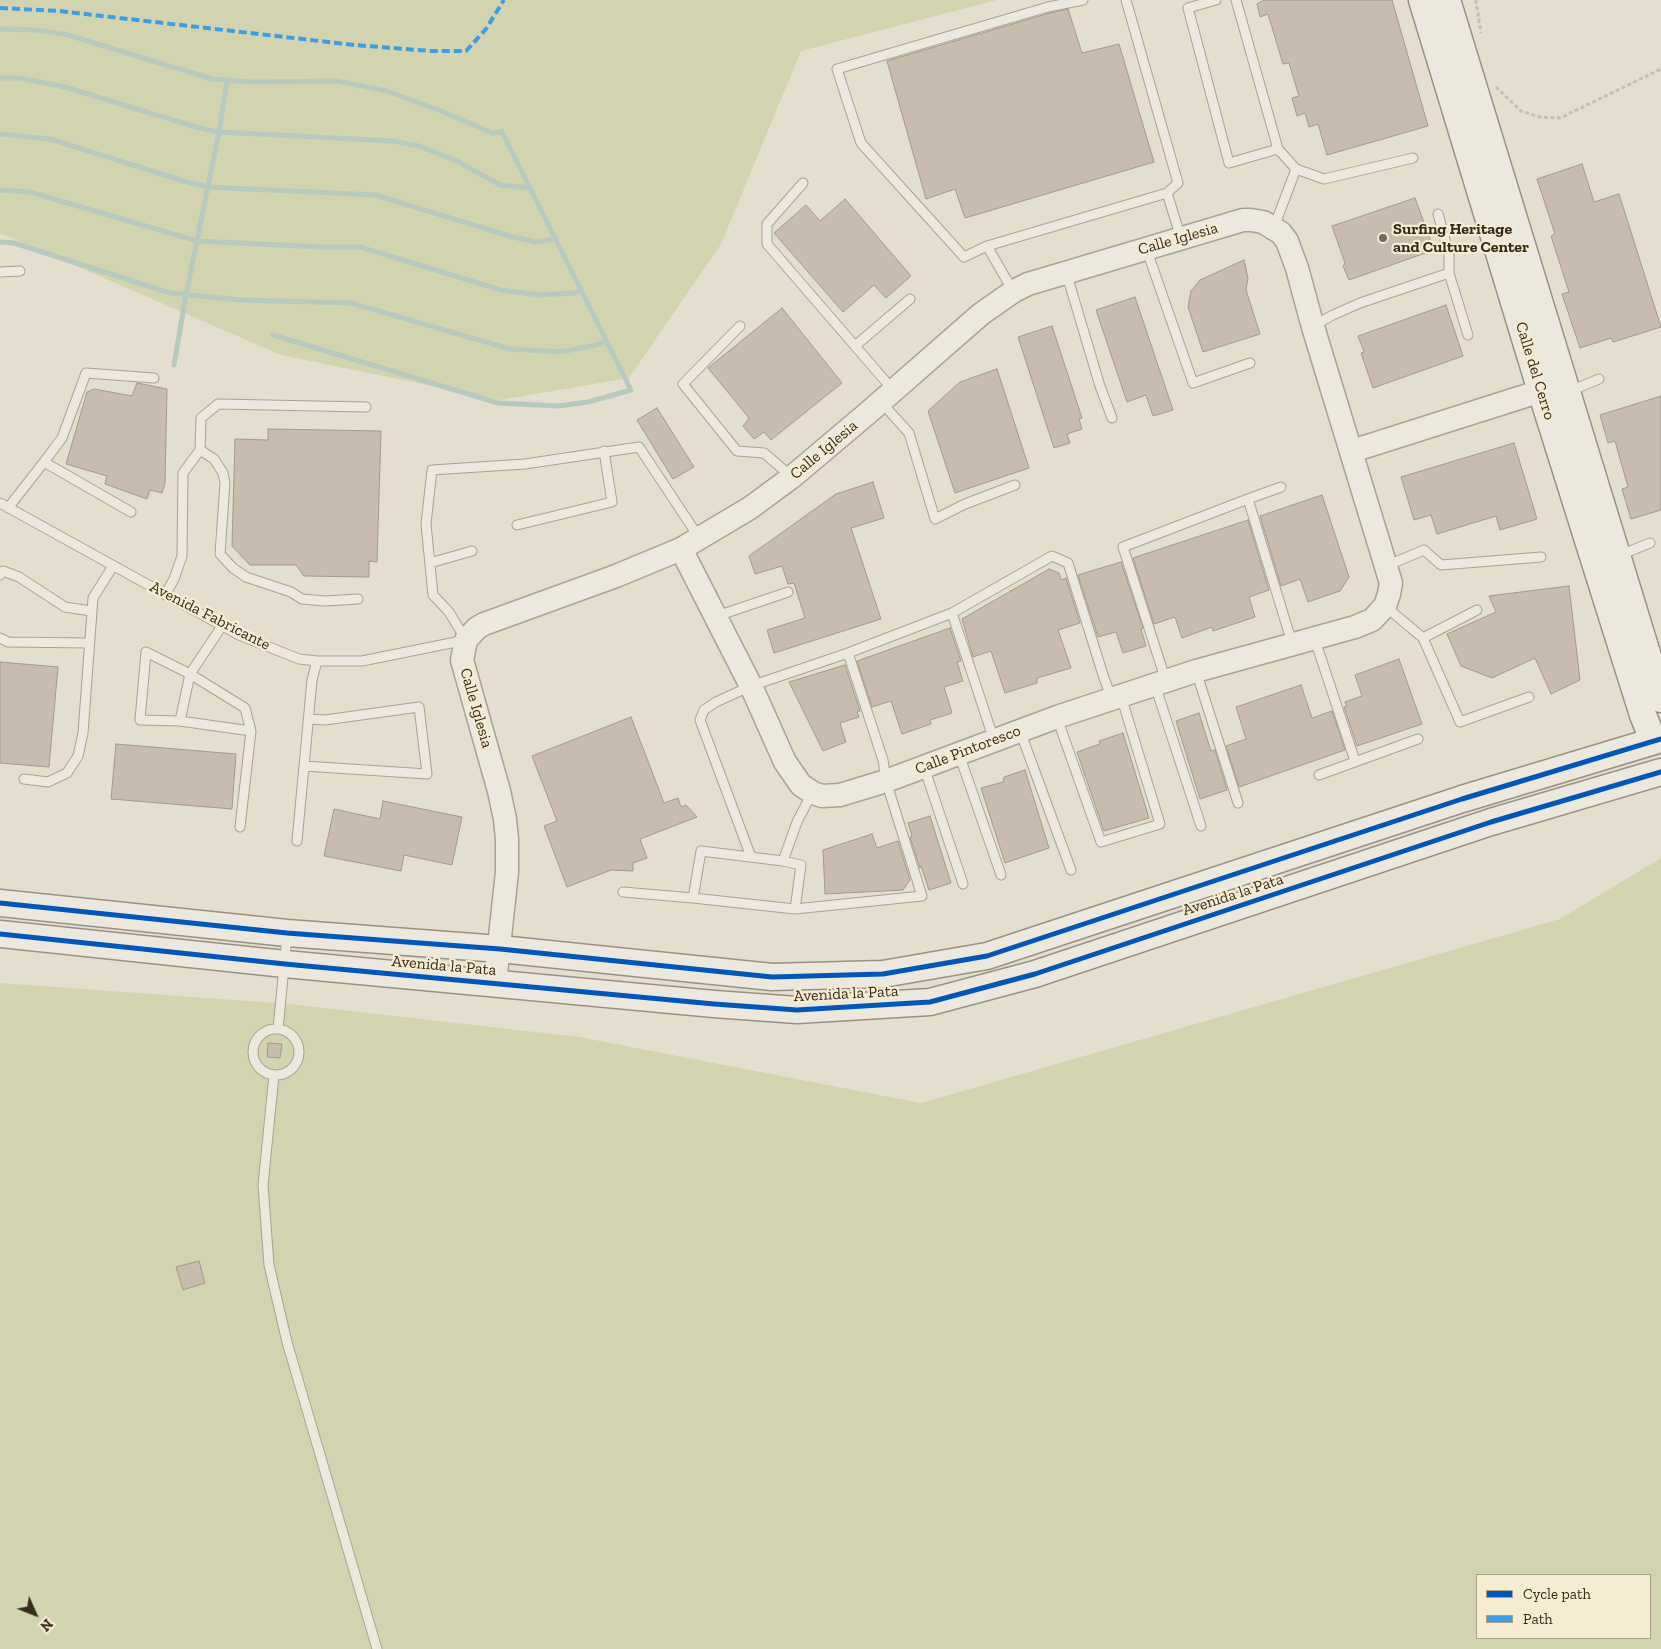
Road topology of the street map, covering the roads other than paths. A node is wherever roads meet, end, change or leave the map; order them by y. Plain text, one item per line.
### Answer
1 (1083, 0) edge
2 (1126, 0) edge
3 (1216, 0) edge
4 (1236, 0) edge
5 (1422, 0) edge
6 (1447, 0) edge
7 (1278, 149) junction
8 (1413, 158) dead end
9 (1296, 169) junction
10 (803, 183) dead end
11 (1167, 193) junction
12 (1438, 214) dead end
13 (1274, 227) junction
14 (1182, 238) junction
15 (987, 246) junction
16 (1146, 248) junction
17 (20, 271) dead end
18 (0, 272) edge
19 (1066, 272) junction
20 (1449, 273) junction
21 (1014, 291) junction
22 (910, 299) dead end
23 (740, 326) dead end
24 (1312, 326) junction
25 (1468, 335) dead end
26 (855, 346) junction
27 (1250, 363) dead end
28 (154, 378) dead end
29 (1599, 379) dead end
30 (1541, 391) junction
31 (1567, 392) junction
32 (887, 396) junction
33 (366, 407) dead end
34 (1112, 418) dead end
35 (200, 450) junction
36 (1352, 451) junction
37 (604, 452) junction
38 (44, 462) junction
39 (792, 477) junction
40 (1015, 485) dead end
41 (1281, 487) dead end
42 (1248, 500) junction
43 (4, 506) edge
44 (131, 512) dead end
45 (517, 525) dead end
46 (1650, 543) dead end
47 (691, 544) junction
48 (472, 551) dead end
49 (1617, 556) junction
50 (1541, 557) dead end
51 (430, 563) junction
52 (113, 566) junction
53 (1386, 566) junction
54 (0, 575) edge
55 (788, 592) dead end
56 (166, 595) junction
57 (358, 599) dead end
58 (1385, 606) junction
59 (1478, 610) dead end
60 (91, 611) junction
61 (952, 613) junction
62 (716, 616) junction
63 (222, 626) junction
64 (0, 638) edge
65 (1423, 638) junction
66 (466, 640) junction
67 (1315, 640) junction
68 (89, 643) junction
69 (1293, 646) junction
70 (848, 652) junction
71 (317, 661) junction
72 (1196, 671) junction
73 (190, 674) junction
74 (1160, 683) junction
75 (751, 686) junction
76 (1529, 697) dead end
77 (1116, 698) junction
78 (1661, 699) edge
79 (1057, 717) junction
80 (308, 719) junction
81 (180, 721) junction
82 (1020, 730) junction
83 (251, 731) junction
84 (1418, 739) dead end
85 (994, 740) junction
86 (1658, 741) edge
87 (959, 754) junction
88 (1355, 761) junction
89 (304, 766) junction
90 (924, 767) junction
91 (1661, 772) edge
92 (1319, 775) dead end
93 (24, 779) dead end
94 (886, 780) junction
95 (813, 793) junction
96 (1238, 803) dead end
97 (1201, 826) dead end
98 (240, 827) dead end
99 (297, 841) dead end
100 (751, 857) junction
101 (783, 862) junction
102 (1070, 870) dead end
103 (1001, 875) dead end
104 (963, 884) dead end
105 (622, 892) dead end
106 (693, 898) junction
107 (0, 903) edge
108 (795, 909) junction
109 (287, 933) junction
110 (0, 934) edge
111 (500, 949) junction
112 (285, 964) junction
113 (496, 983) junction
114 (278, 1029) junction
115 (274, 1075) junction
116 (377, 1649) edge

1 - 15 lane
2 - 11 lane
3 - 7 lane
4 - 7 lane
5 - 30 main road, Calle del Cerro
6 - 31 main road, Calle del Cerro
7 - 9 lane
8 - 9 lane
9 - 13 lane
10 - 26 lane
11 - 14 lane
11 - 15 lane
12 - 20 lane
13 - 14 street, Calle Iglesia
13 - 24 street
14 - 16 street, Calle Iglesia
15 - 21 lane
16 - 19 street, Calle Iglesia
16 - 27 lane
17 - 18 lane
19 - 21 street, Calle Iglesia
19 - 34 lane
20 - 24 lane
20 - 25 lane
21 - 32 street, Calle Iglesia
22 - 26 lane
23 - 39 lane
24 - 36 street
26 - 32 lane
28 - 38 lane
29 - 31 lane
30 - 36 street
30 - 86 main road, Calle del Cerro
31 - 49 main road, Calle del Cerro
32 - 39 street, Calle Iglesia
32 - 40 lane
33 - 35 lane
35 - 56 lane
35 - 57 lane
36 - 53 street
37 - 45 lane
37 - 47 lane
37 - 51 lane
38 - 43 lane
38 - 44 lane
39 - 47 street, Calle Iglesia
41 - 42 lane
42 - 69 lane
42 - 74 lane
43 - 52 lane, Avenida Fabricante
46 - 49 lane
47 - 62 street
47 - 66 street, Calle Iglesia
48 - 51 lane
49 - 78 main road, Calle del Cerro
50 - 53 lane
51 - 66 lane
52 - 56 lane, Avenida Fabricante
52 - 60 lane
53 - 58 street
54 - 60 lane
55 - 62 lane
56 - 63 lane, Avenida Fabricante
58 - 65 lane
58 - 67 street, Calle Pintoresco
59 - 65 lane
60 - 68 lane
61 - 70 lane
61 - 77 lane
61 - 85 lane
62 - 75 street
63 - 71 lane, Avenida Fabricante
63 - 73 lane
64 - 68 lane
65 - 76 lane
66 - 71 lane, Avenida Fabricante
66 - 111 street, Calle Iglesia
67 - 69 street, Calle Pintoresco
67 - 88 lane
68 - 93 lane
69 - 72 street, Calle Pintoresco
70 - 75 lane
70 - 94 lane
71 - 80 lane
72 - 74 street, Calle Pintoresco
72 - 96 lane
73 - 81 lane
73 - 81 lane
73 - 83 lane
74 - 77 street, Calle Pintoresco
74 - 97 lane
75 - 95 street
75 - 100 lane
77 - 79 street, Calle Pintoresco
77 - 79 lane
79 - 82 street, Calle Pintoresco
80 - 89 lane
80 - 89 lane
81 - 83 lane
82 - 85 street, Calle Pintoresco
82 - 102 lane
83 - 98 lane
84 - 88 lane
85 - 87 street, Calle Pintoresco
86 - 111 main road, Avenida la Pata
87 - 90 street, Calle Pintoresco
87 - 103 lane
88 - 92 lane
89 - 99 lane
90 - 94 street, Calle Pintoresco
90 - 104 lane
91 - 113 main road, Avenida la Pata
94 - 95 street, Calle Pintoresco
94 - 108 lane
95 - 101 lane
100 - 101 lane
100 - 106 lane
101 - 108 lane
105 - 106 lane
106 - 108 lane
107 - 109 main road, Avenida la Pata
109 - 111 main road, Avenida la Pata
109 - 112 lane
110 - 112 main road, Avenida la Pata
111 - 113 street, Calle Iglesia
112 - 113 main road, Avenida la Pata
112 - 114 lane
114 - 115 lane
114 - 115 lane
115 - 116 lane

